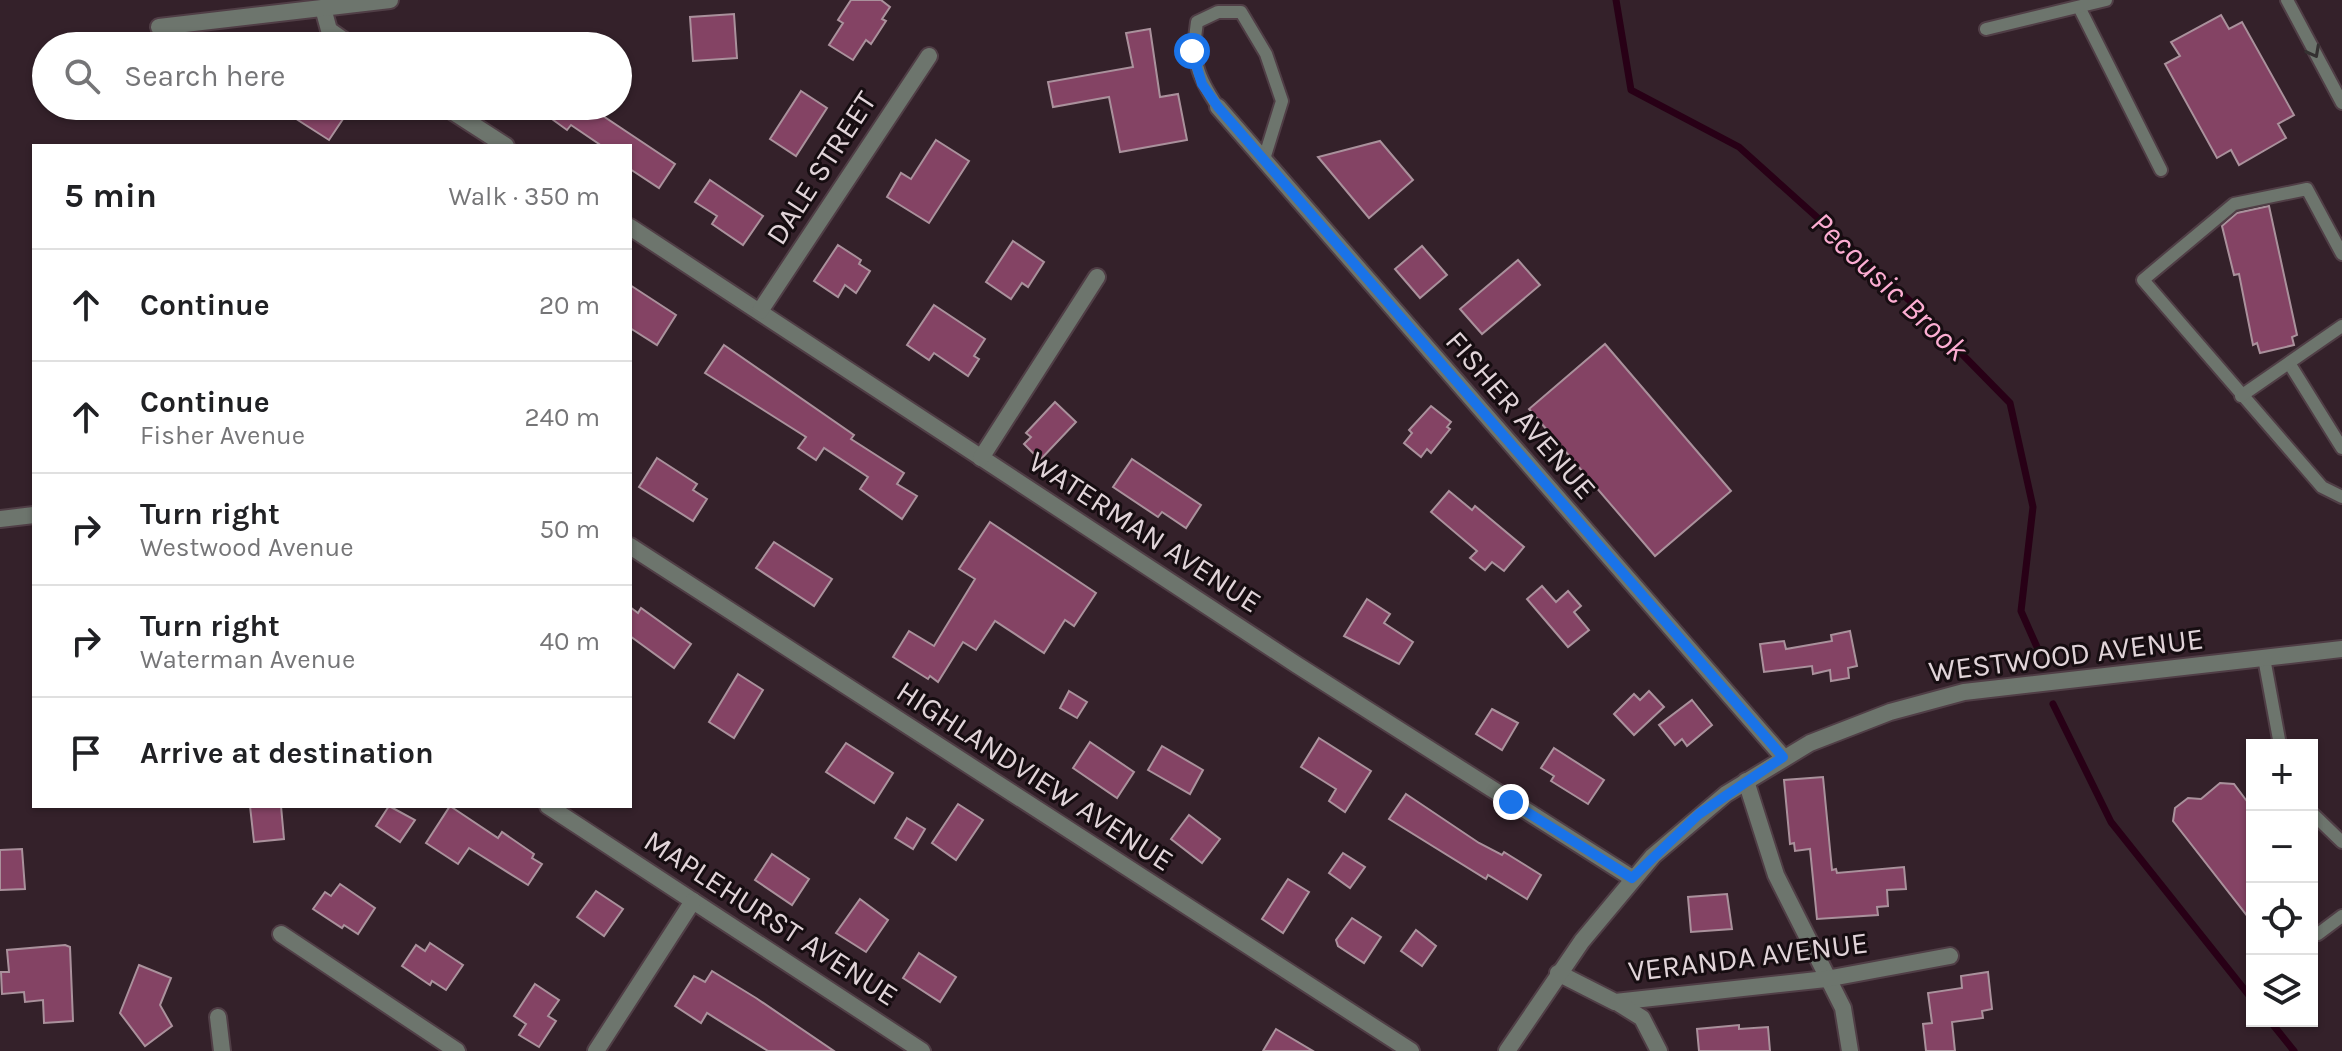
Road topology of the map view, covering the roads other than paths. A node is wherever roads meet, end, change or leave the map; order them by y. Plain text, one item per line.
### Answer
1 (390, 0) edge
2 (2106, 0) edge
3 (2287, 0) edge
4 (2079, 7) junction
5 (323, 8) junction
6 (159, 27) dead end
7 (1986, 29) dead end
8 (332, 32) edge
9 (929, 56) dead end
10 (2342, 103) edge
11 (1218, 107) joint
12 (466, 120) edge
13 (503, 144) edge
14 (1264, 159) junction
15 (2161, 170) dead end
16 (632, 228) edge
17 (2342, 254) edge
18 (1097, 277) dead end
19 (760, 311) junction
20 (2342, 326) edge
21 (2289, 363) junction
22 (2241, 396) junction
23 (2342, 448) edge
24 (981, 458) junction
25 (2342, 497) edge
26 (32, 515) edge
27 (0, 519) edge
28 (632, 547) edge
29 (2342, 649) edge
30 (2264, 658) junction
31 (2279, 739) edge
32 (1783, 757) junction
33 (1746, 781) junction
34 (551, 808) edge
35 (2318, 819) edge
36 (2342, 842) edge
37 (1632, 878) junction
38 (693, 901) junction
39 (2342, 916) edge
40 (281, 934) dead end
41 (2318, 934) dead end
42 (1950, 956) dead end
43 (1558, 973) junction
44 (1826, 979) junction
45 (1615, 1002) junction
46 (218, 1017) dead end
47 (222, 1051) edge
48 (457, 1051) edge
49 (596, 1051) edge
50 (922, 1051) edge
51 (1411, 1051) edge
52 (1507, 1051) edge
53 (1659, 1051) edge
54 (1850, 1051) edge

1 - 5 street
2 - 4 lane
3 -> 10 lane
4 - 7 lane
4 - 15 lane
5 - 6 street
5 - 8 street
9 - 19 street, DALE STREET
11 - 14 street, FISHER AVENUE
11 - 14 lane
12 - 13 street
14 - 32 street, FISHER AVENUE
16 - 19 street, WATERMAN AVENUE
17 - 22 lane
18 - 24 street
19 - 24 street, WATERMAN AVENUE
20 - 21 lane
21 - 22 lane
21 - 23 lane
22 - 25 lane
24 - 37 street, WATERMAN AVENUE
26 - 27 street
28 - 51 street, HIGHLANDVIEW AVENUE
29 - 30 street, WESTWOOD AVENUE
30 - 31 lane
30 - 32 street, WESTWOOD AVENUE
32 - 33 street, WESTWOOD AVENUE
33 - 37 street, WESTWOOD AVENUE
33 - 44 street
34 - 38 street, MAPLEHURST AVENUE
35 - 36 lane
37 - 43 street, WESTWOOD AVENUE
38 - 49 street
38 - 50 street, MAPLEHURST AVENUE
39 - 41 lane
40 - 48 street
42 - 44 street, VERANDA AVENUE
43 - 45 street, VERANDA AVENUE
43 - 52 street, WESTWOOD AVENUE
44 - 45 street, VERANDA AVENUE
44 - 54 street
45 - 53 street
46 - 47 street

